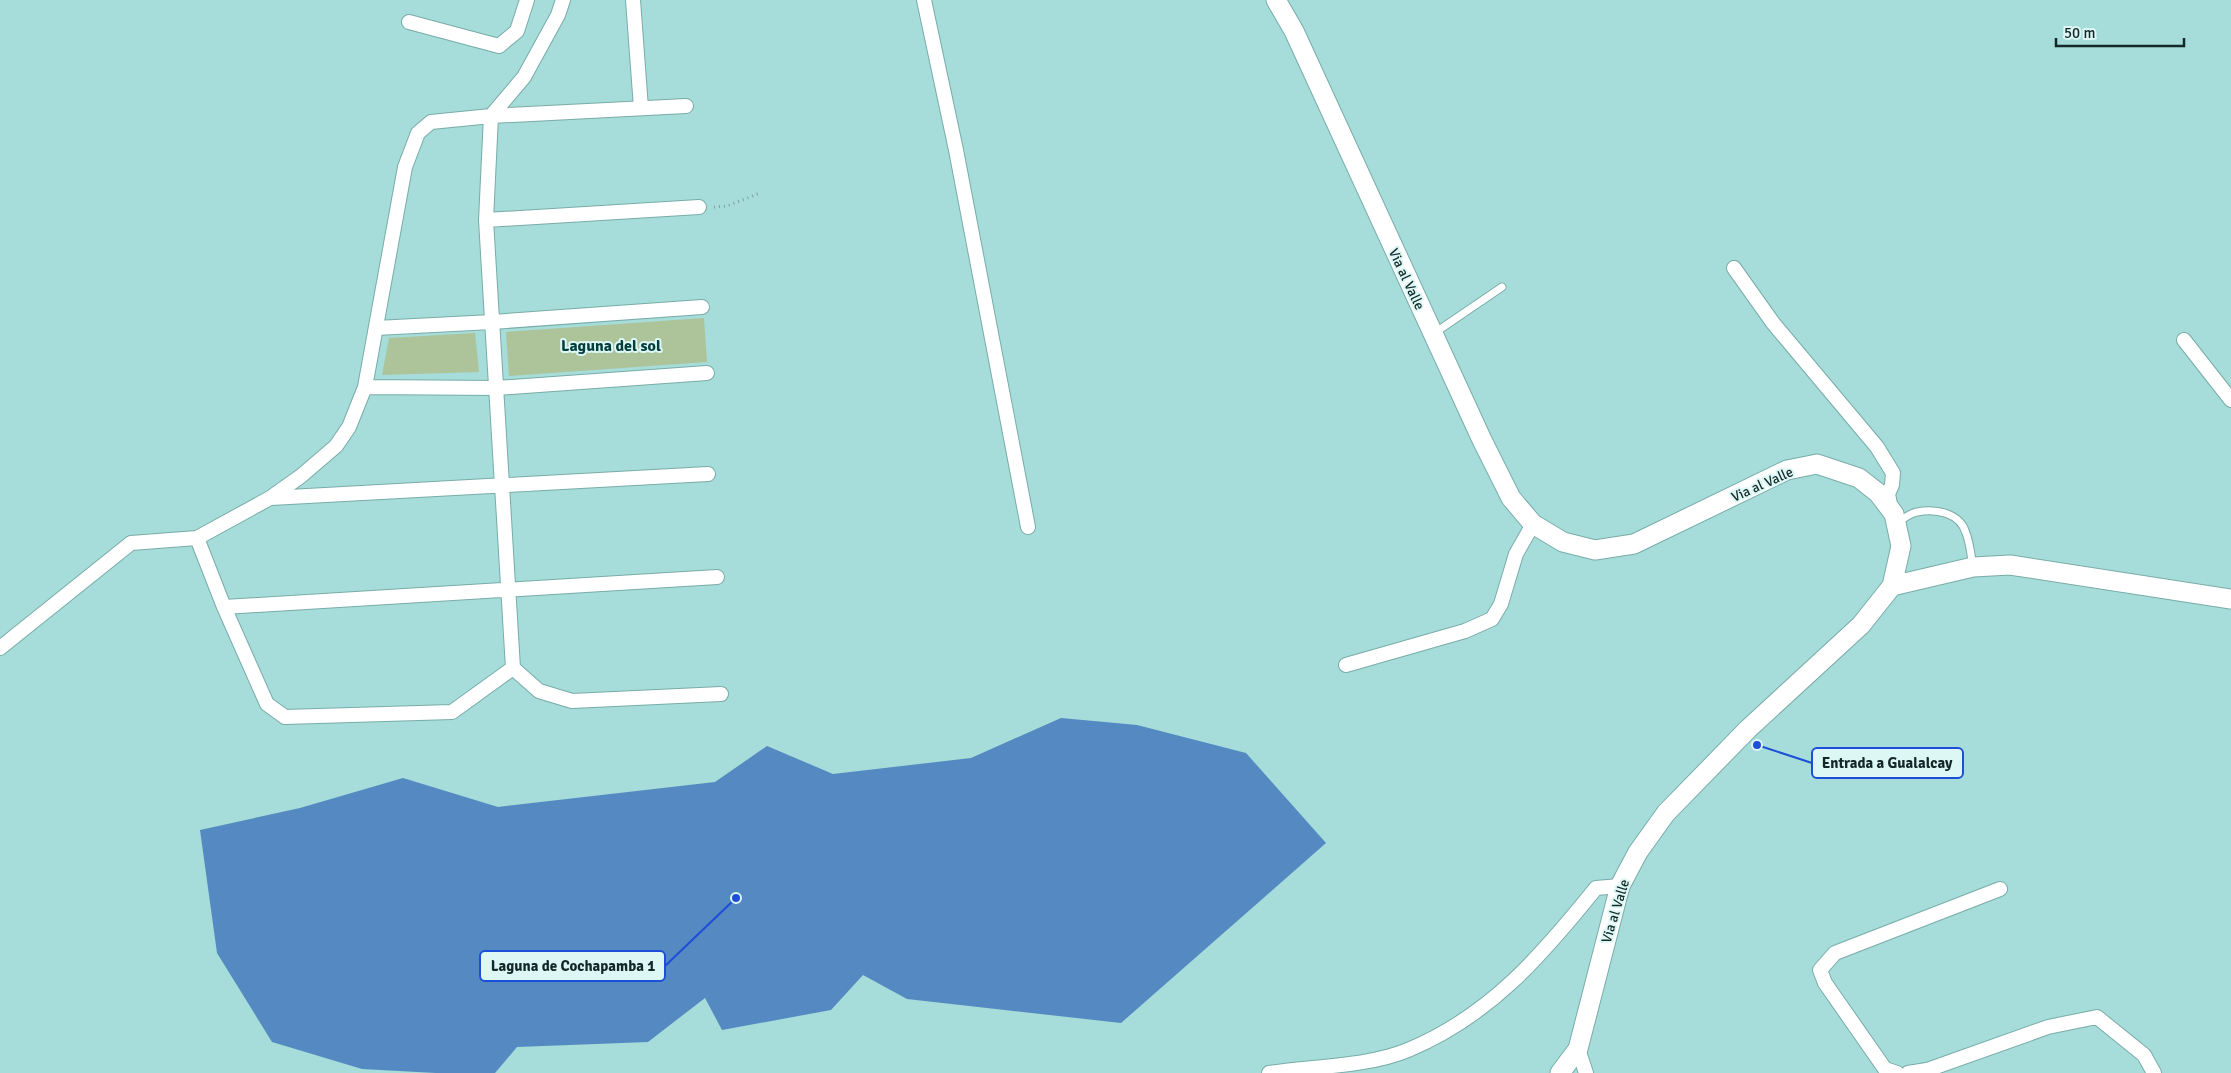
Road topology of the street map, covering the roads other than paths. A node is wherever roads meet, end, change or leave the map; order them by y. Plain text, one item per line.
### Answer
1 (527, 0) edge
2 (562, 0) edge
3 (632, 0) edge
4 (924, 0) edge
5 (1276, 0) edge
6 (409, 22) dead end
7 (686, 106) dead end
8 (641, 108) junction
9 (491, 116) junction
10 (699, 207) road end
11 (486, 220) junction
12 (1734, 268) dead end
13 (1502, 287) dead end
14 (702, 307) dead end
15 (492, 322) junction
16 (376, 328) junction
17 (1433, 334) junction
18 (2184, 340) dead end
19 (707, 373) dead end
20 (364, 388) junction
21 (496, 388) junction
22 (2231, 400) edge
23 (708, 474) dead end
24 (502, 487) junction
25 (270, 498) junction
26 (1893, 517) junction
27 (1533, 524) junction
28 (1028, 527) dead end
29 (197, 538) junction
30 (1973, 568) junction
31 (717, 577) dead end
32 (1892, 586) junction
33 (509, 590) junction
34 (2231, 599) edge
35 (224, 607) junction
36 (0, 648) edge
37 (1346, 664) dead end
38 (514, 668) junction
39 (722, 694) dead end
40 (1620, 886) junction
41 (2000, 889) dead end
42 (1578, 1049) junction
43 (1269, 1073) edge
44 (1560, 1073) edge
45 (1586, 1073) edge
46 (1897, 1073) edge
47 (1908, 1073) edge
48 (2154, 1073) edge

1 - 6 street
2 - 9 street
3 - 8 street
4 - 28 street
5 - 17 main road, Via al Valle
7 - 8 street
8 - 9 street
9 - 11 street
9 - 16 street
10 - 11 street
11 - 15 street
12 - 26 street
13 - 17 lane
14 - 15 street
15 - 16 street
15 - 21 street
16 - 20 street
17 - 27 main road, Via al Valle
18 - 22 street
19 - 21 street
20 - 21 street
20 - 25 street
21 - 24 street
23 - 24 street
24 - 25 street
24 - 33 street
25 - 29 street
26 - 27 main road, Via al Valle
26 - 30 lane
26 - 32 main road, Via al Valle
27 - 37 street
29 - 35 street
29 - 36 street
30 - 32 main road
30 - 34 main road
31 - 33 street
32 - 40 main road, Via al Valle
33 - 35 street
33 - 38 street
35 - 38 street
38 - 39 street
40 - 42 main road, Via al Valle
40 - 43 street
41 - 46 street
42 - 44 main road, Via al Valle
42 - 45 street
47 - 48 street

